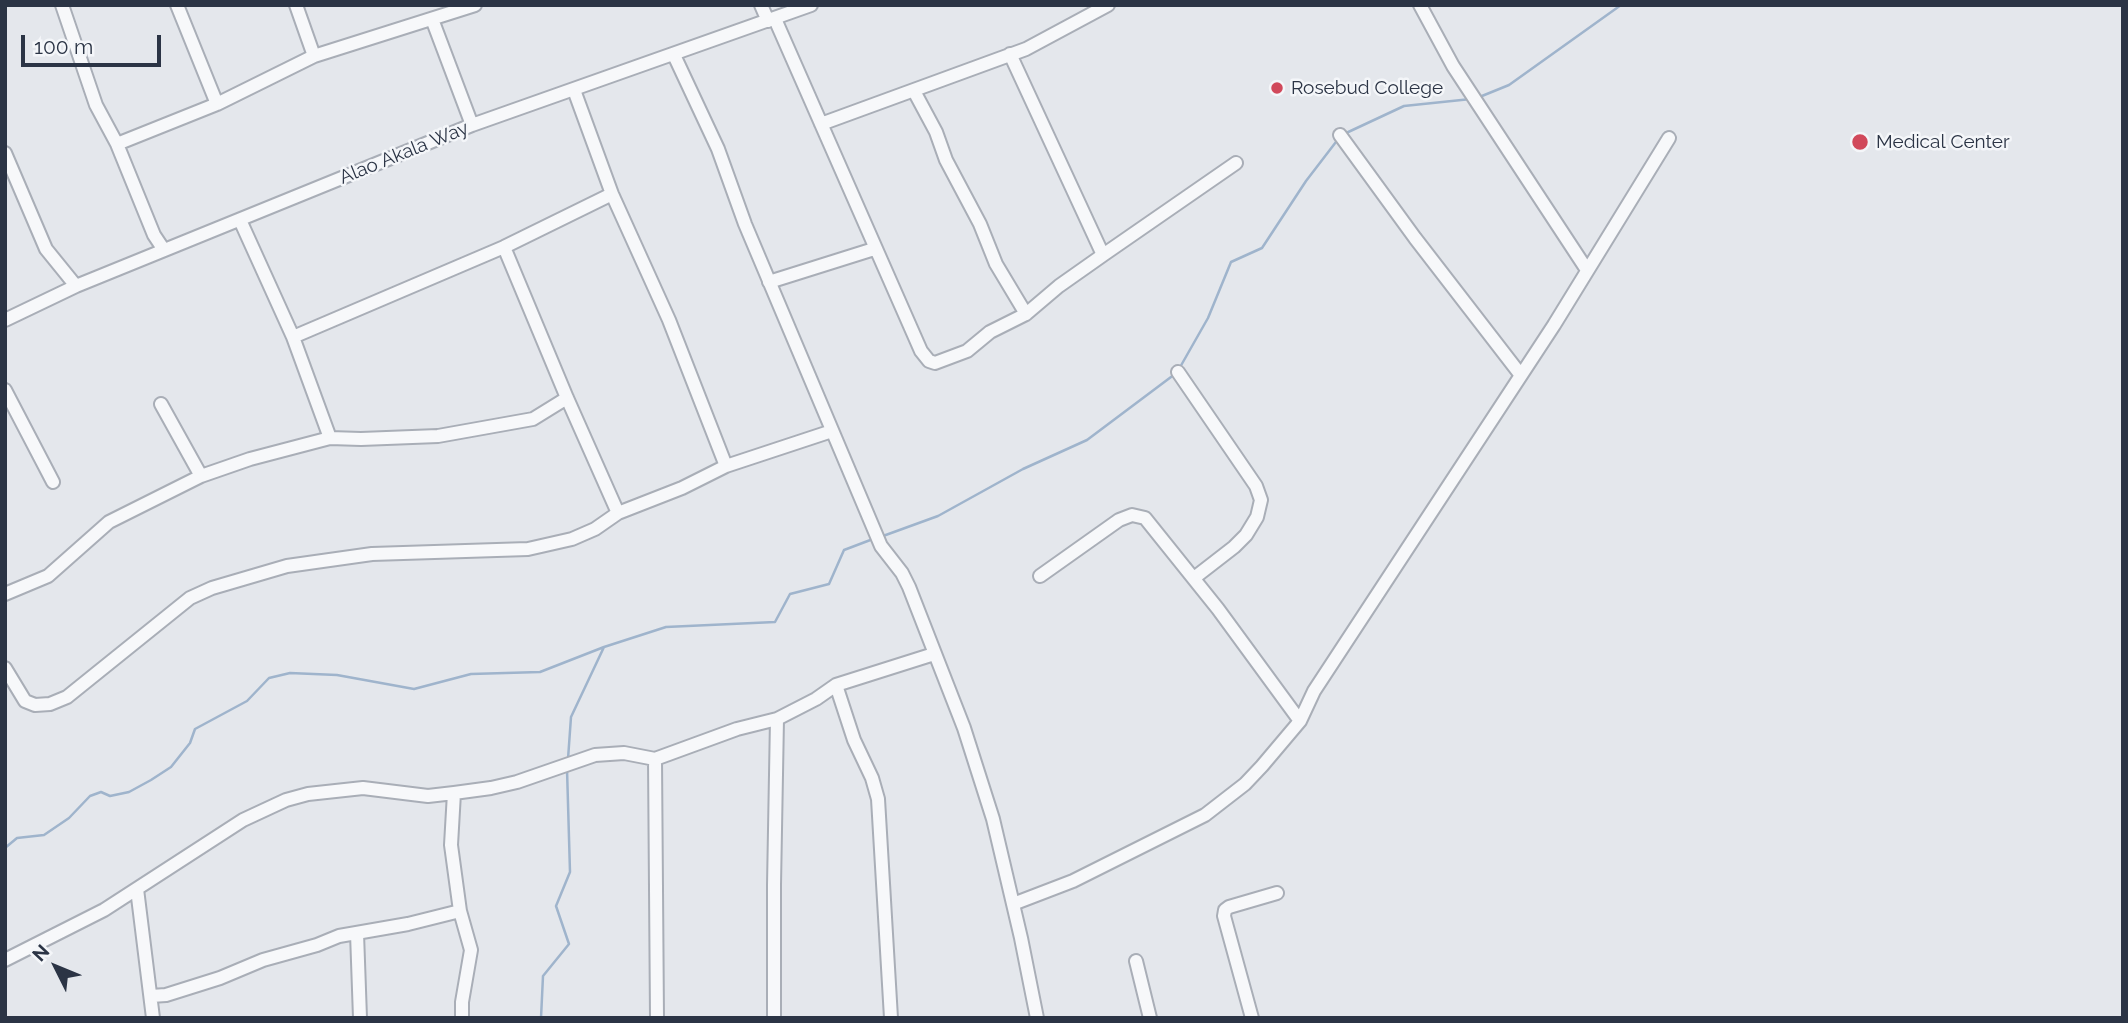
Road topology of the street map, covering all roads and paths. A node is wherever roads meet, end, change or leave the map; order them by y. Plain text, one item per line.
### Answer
1 (62, 5) edge
2 (177, 5) edge
3 (296, 5) edge
4 (475, 5) edge
5 (761, 5) edge
6 (811, 5) edge
7 (1108, 5) edge
8 (1427, 8) edge
9 (432, 19) junction
10 (771, 20) junction
11 (1010, 54) junction
12 (674, 55) junction
13 (314, 56) junction
14 (574, 90) junction
15 (914, 91) junction
16 (217, 104) junction
17 (821, 124) junction
18 (472, 125) junction
19 (1340, 135) dead end
20 (1669, 138) dead end
21 (117, 144) junction
22 (5, 153) edge
23 (1236, 163) dead end
24 (9, 170) edge
25 (612, 194) junction
26 (240, 220) junction
27 (504, 247) junction
28 (874, 248) junction
29 (164, 250) junction
30 (1103, 255) junction
31 (1587, 270) junction
32 (769, 282) junction
33 (76, 286) junction
34 (1026, 314) junction
35 (5, 320) edge
36 (293, 337) junction
37 (1178, 372) dead end
38 (1520, 374) junction
39 (5, 390) edge
40 (567, 398) junction
41 (161, 404) dead end
42 (832, 431) junction
43 (330, 438) junction
44 (726, 466) junction
45 (201, 476) junction
46 (53, 482) dead end
47 (618, 513) junction
48 (1040, 576) dead end
49 (1194, 578) junction
50 (5, 594) edge
51 (934, 654) junction
52 (5, 668) edge
53 (836, 685) junction
54 (777, 719) junction
55 (1300, 721) junction
56 (655, 759) junction
57 (454, 793) junction
58 (428, 796) junction
59 (451, 814) junction
60 (137, 889) junction
61 (1277, 893) dead end
62 (1013, 904) junction
63 (460, 911) junction
64 (349, 934) junction
65 (5, 960) edge
66 (1136, 961) dead end
67 (152, 996) junction
68 (153, 1018) edge
69 (360, 1018) edge
70 (462, 1018) edge
71 (657, 1018) edge
72 (774, 1018) edge
73 (891, 1018) edge
74 (1037, 1018) edge
75 (1150, 1018) edge
76 (1252, 1018) edge

1 - 21 street
2 - 16 street
3 - 13 street
4 - 9 street
5 - 10 street
6 - 10 street, Alao Akala Way
7 - 11 street
8 - 31 street
9 - 13 street
9 - 18 street
10 - 12 street, Alao Akala Way
10 - 17 street
11 - 15 street
11 - 30 street
12 - 14 street, Alao Akala Way
12 - 32 street
13 - 16 street
14 - 18 street, Alao Akala Way
14 - 25 street
15 - 17 street
15 - 34 street
16 - 21 street
17 - 28 street
18 - 26 street, Alao Akala Way
19 - 38 street
20 - 31 street
21 - 29 street
22 - 24 street
23 - 30 street
24 - 33 street
25 - 27 street
25 - 44 street
26 - 29 street, Alao Akala Way
26 - 36 street
27 - 36 street
27 - 40 street
28 - 32 street
28 - 34 street
29 - 33 street, Alao Akala Way
30 - 34 street
31 - 38 street
32 - 42 street
33 - 35 street, Alao Akala Way
36 - 43 street
37 - 49 street
38 - 55 street
39 - 46 street
40 - 43 street
40 - 47 street
41 - 45 street
42 - 44 street
42 - 51 street
43 - 45 street
44 - 47 street
45 - 50 street
47 - 52 street
48 - 49 street
49 - 55 street
51 - 53 street
51 - 62 street
53 - 54 street
53 - 73 street
54 - 56 street
54 - 72 street
55 - 62 street
56 - 57 street
56 - 71 street
57 - 58 street
57 - 59 street
58 - 59 street
58 - 60 street
59 - 63 street
60 - 65 street
60 - 67 street
61 - 76 street
62 - 74 street
63 - 64 street
63 - 70 street
64 - 67 street
64 - 69 street
66 - 75 street
67 - 68 street

